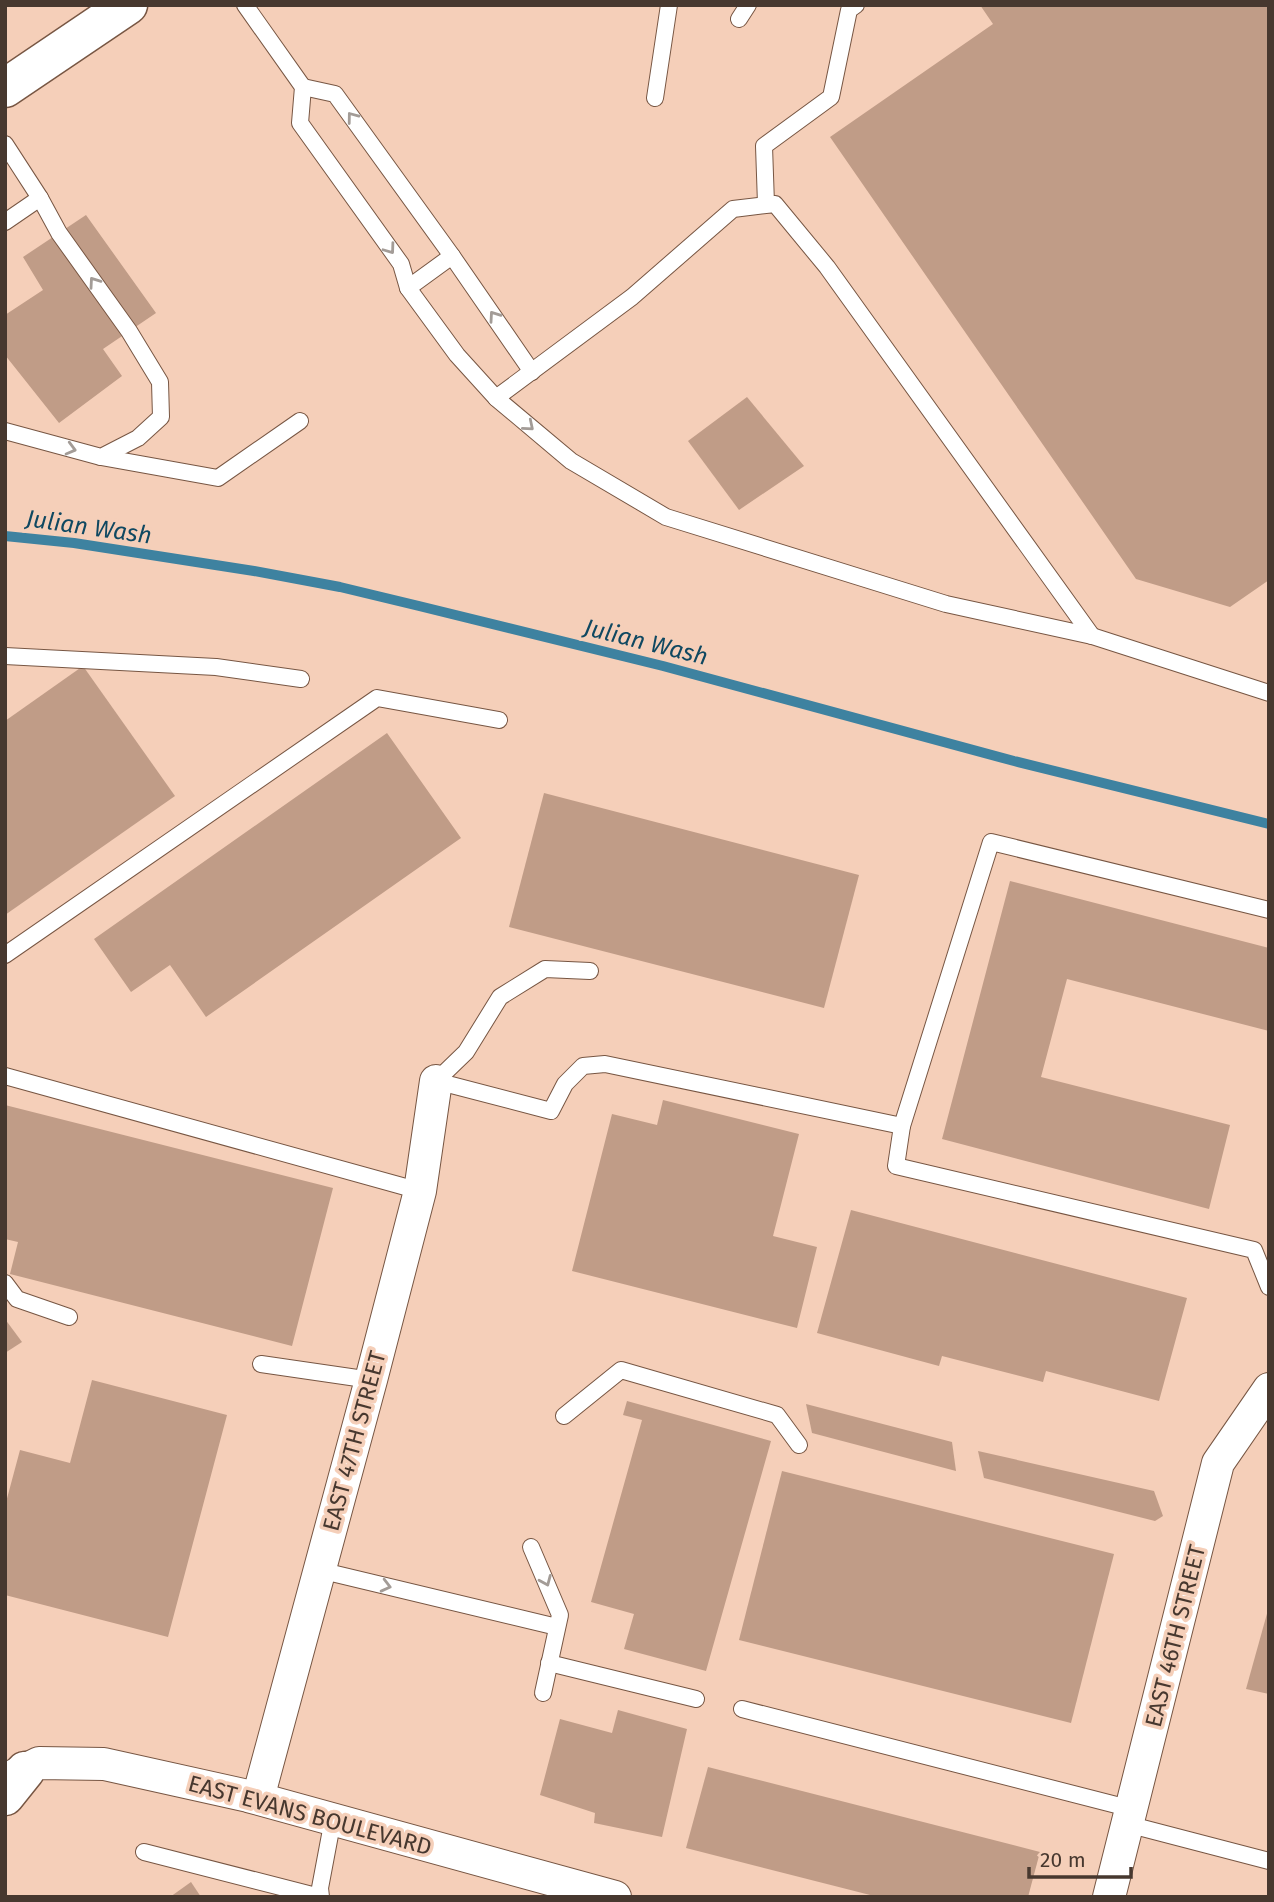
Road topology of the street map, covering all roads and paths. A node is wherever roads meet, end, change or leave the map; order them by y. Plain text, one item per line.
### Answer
1 (128, 5) edge
2 (245, 5) edge
3 (668, 5) edge
4 (856, 5) edge
5 (303, 87) junction
6 (5, 88) edge
7 (655, 98) dead end
8 (5, 144) edge
9 (40, 198) junction
10 (766, 204) junction
11 (5, 222) edge
12 (452, 257) junction
13 (408, 288) junction
14 (532, 372) junction
15 (496, 398) junction
16 (300, 421) dead end
17 (5, 431) edge
18 (101, 457) junction
19 (1092, 636) junction
20 (5, 656) edge
21 (301, 679) dead end
22 (1269, 693) edge
23 (499, 720) dead end
24 (1269, 910) edge
25 (5, 955) edge
26 (590, 971) dead end
27 (5, 1076) edge
28 (436, 1081) junction
29 (902, 1126) junction
30 (420, 1191) junction
31 (5, 1283) edge
32 (1269, 1287) edge
33 (69, 1317) dead end
34 (261, 1364) dead end
35 (371, 1380) junction
36 (1269, 1389) edge
37 (564, 1416) dead end
38 (799, 1445) dead end
39 (531, 1547) dead end
40 (320, 1570) junction
41 (559, 1621) junction
42 (550, 1663) junction
43 (542, 1693) dead end
44 (696, 1699) dead end
45 (742, 1709) dead end
46 (12, 1779) edge
47 (258, 1798) junction
48 (1129, 1816) junction
49 (333, 1819) junction
50 (144, 1852) dead end
51 (1269, 1861) edge
52 (321, 1897) edge
53 (615, 1897) edge
54 (1109, 1897) edge

1 - 6 main road
2 - 5 lane
3 - 7 lane
4 - 10 lane
12 -> 5 lane
5 -> 13 lane
8 - 9 lane
9 - 11 lane
18 -> 9 lane
10 - 14 lane
10 - 19 lane
12 - 13 lane
14 -> 12 lane
13 - 15 lane
14 - 15 lane
15 -> 19 lane
16 - 18 lane
17 -> 18 lane
19 - 22 lane
20 - 21 lane
23 - 25 lane
24 - 29 lane
26 - 28 lane
27 - 30 lane
28 - 29 lane
28 - 30 street, EAST 47TH STREET
29 - 32 lane
30 - 35 street, EAST 47TH STREET
31 - 33 lane
34 - 35 lane
35 - 40 street, EAST 47TH STREET
36 - 48 street, EAST 46TH STREET
37 - 38 lane
39 -> 41 lane
40 -> 41 lane
40 - 47 street, EAST 47TH STREET
41 - 42 lane
42 - 43 lane
42 - 44 lane
45 - 48 lane
46 - 47 street, EAST EVANS BOULEVARD
47 - 49 street, EAST EVANS BOULEVARD
48 - 51 lane
48 - 54 street, EAST 46TH STREET
49 - 52 lane
49 - 53 street, EAST EVANS BOULEVARD
50 - 52 lane

